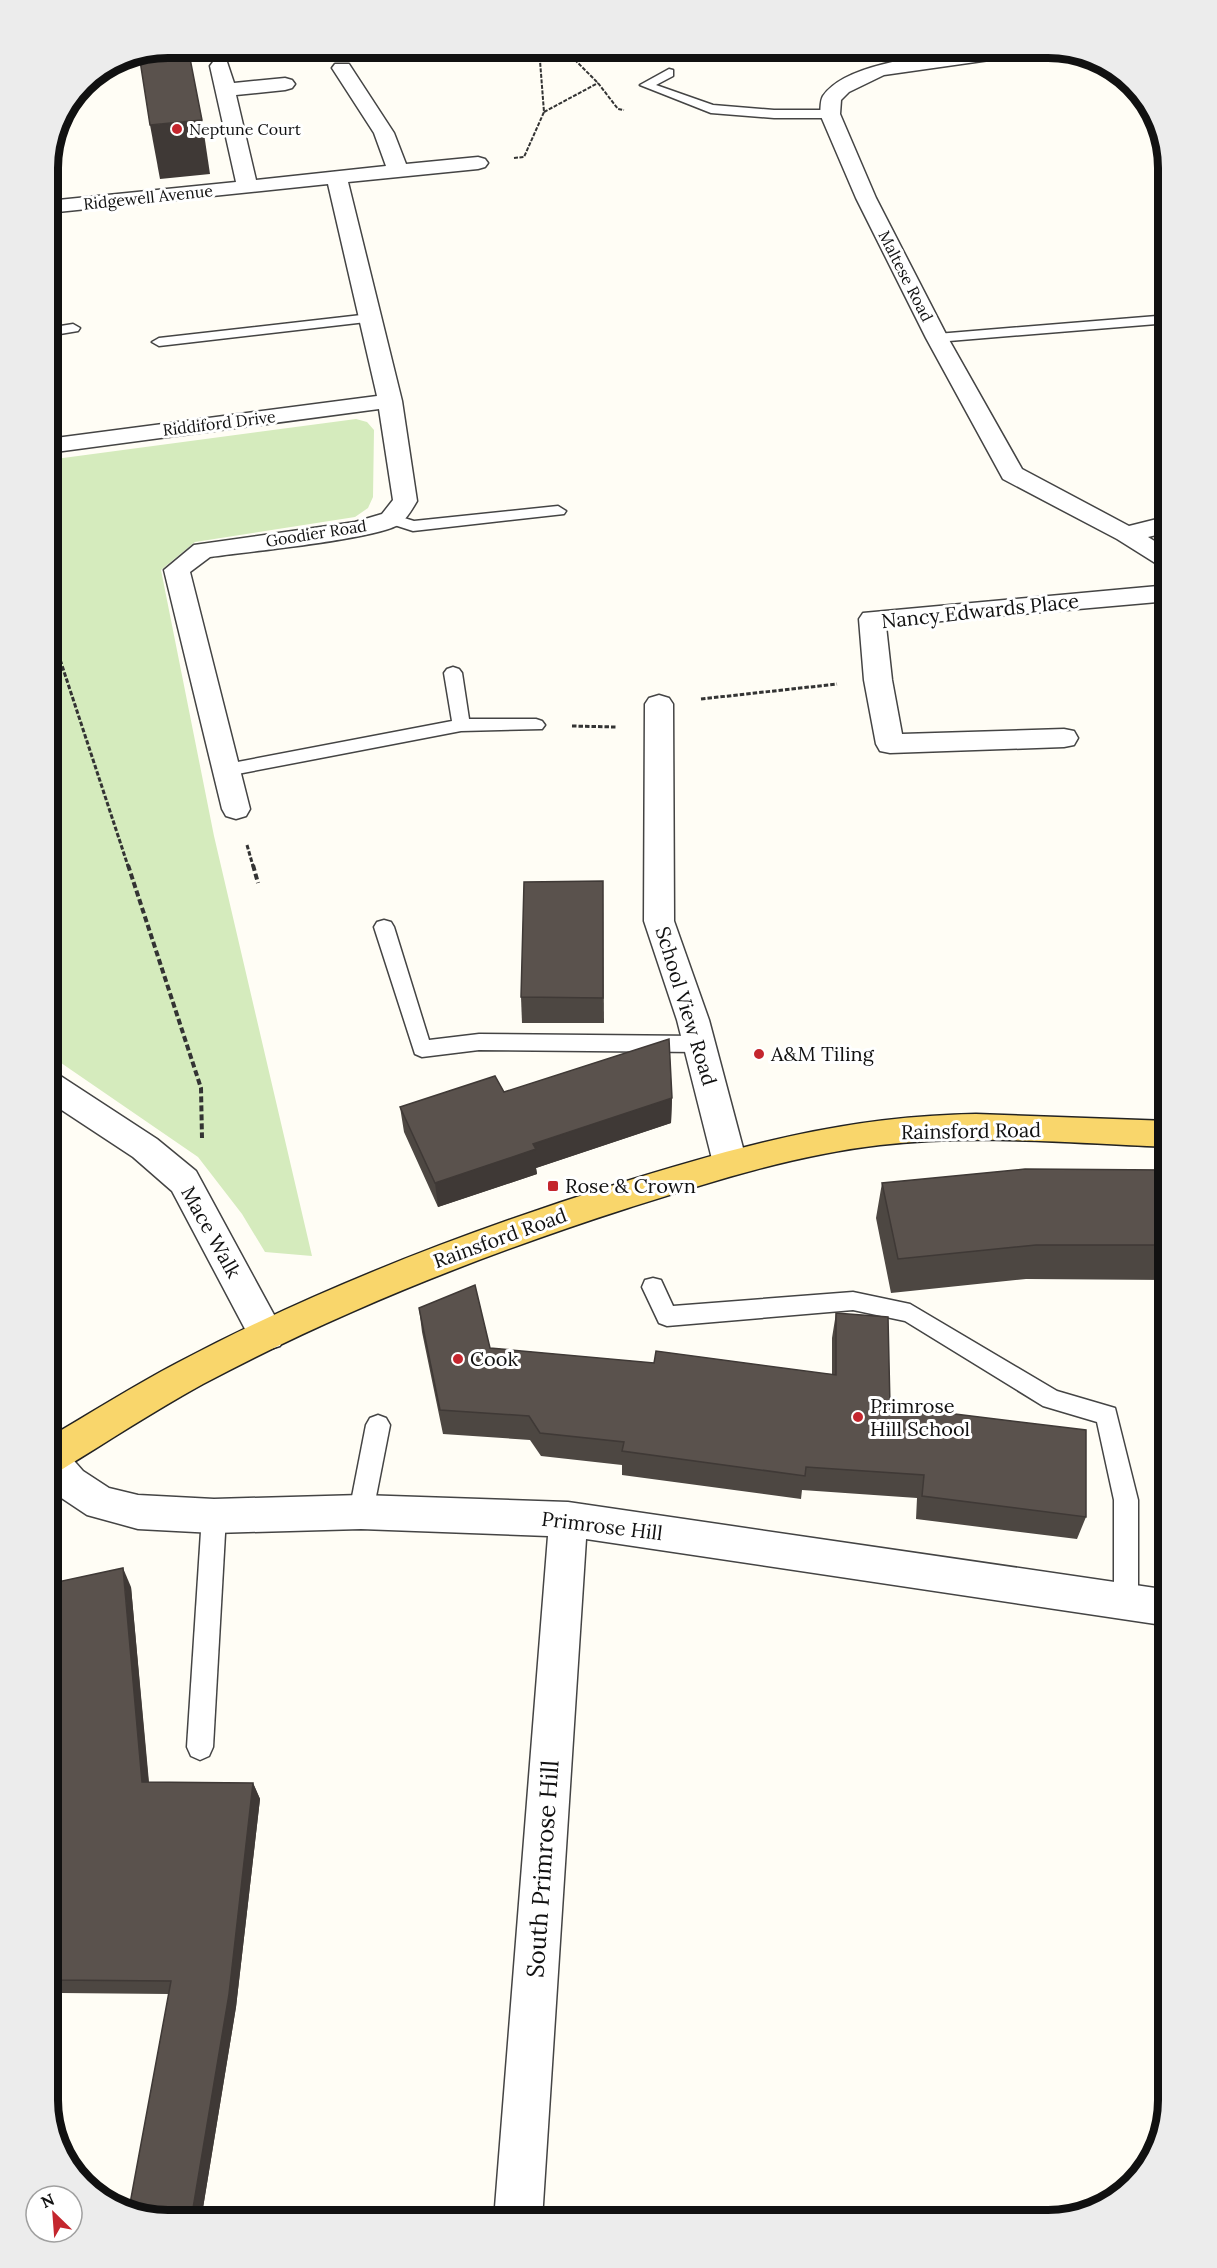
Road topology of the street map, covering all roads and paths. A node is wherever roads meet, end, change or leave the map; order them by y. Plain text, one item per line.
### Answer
1 (540, 59) edge
2 (956, 59) edge
3 (220, 66) dead end
4 (342, 68) dead end
5 (669, 73) dead end
6 (598, 83) dead end
7 (285, 84) dead end
8 (225, 90) junction
9 (544, 112) junction
10 (830, 114) junction
11 (478, 163) joint
12 (398, 171) junction
13 (337, 178) junction
14 (247, 186) junction
15 (59, 206) edge
16 (370, 318) junction
17 (1158, 320) edge
18 (73, 328) dead end
19 (59, 330) edge
20 (937, 338) junction
21 (159, 342) dead end
22 (390, 401) junction
23 (59, 445) edge
24 (558, 511) dead end
25 (391, 519) junction
26 (1158, 527) edge
27 (1126, 534) junction
28 (1158, 554) edge
29 (1158, 593) edge
30 (59, 660) edge
31 (453, 673) dead end
32 (878, 680) junction
33 (659, 716) junction
34 (461, 725) junction
35 (536, 725) joint
36 (1064, 738) dead end
37 (227, 770) junction
38 (237, 809) dead end
39 (384, 927) dead end
40 (699, 1044) junction
41 (59, 1091) edge
42 (1158, 1134) edge
43 (730, 1162) junction
44 (204, 1215) junction
45 (653, 1287) dead end
46 (267, 1335) junction
47 (378, 1425) dead end
48 (58, 1452) edge
49 (58, 1470) edge
50 (361, 1512) junction
51 (214, 1516) junction
52 (568, 1519) junction
53 (1126, 1602) junction
54 (1158, 1606) edge
55 (200, 1747) dead end
56 (519, 2209) edge

1 - 9 path
2 - 10 street
3 - 8 street
4 - 12 street
5 - 10 lane
6 - 9 path
7 - 8 street
8 - 14 street
9 - 11 path
10 - 20 street, Maltese Road
11 - 12 street, Ridgewell Avenue
12 - 13 street, Ridgewell Avenue
13 - 14 street, Ridgewell Avenue
13 - 16 street, Goodier Road
14 - 15 street, Ridgewell Avenue
16 - 21 lane
16 - 22 street, Goodier Road
17 - 20 lane
18 - 19 lane
20 - 27 street, Maltese Road
22 - 23 street, Riddiford Drive
22 - 25 street, Goodier Road
24 - 25 lane
25 - 37 street, Goodier Road
26 - 27 street
27 - 28 street, Maltese Road
29 - 32 street, Nancy Edwards Place
30 - 44 path
31 - 34 lane
32 - 33 path
32 - 36 street, Nancy Edwards Place
33 - 35 path
33 - 40 street, School View Road
34 - 35 lane
34 - 37 lane
37 - 38 street, Goodier Road
39 - 40 lane
40 - 43 street, School View Road
41 - 44 street, Mace Walk
42 - 43 main road, Rainsford Road
43 - 46 main road, Rainsford Road
44 - 46 street, Mace Walk
45 - 53 lane
46 - 48 main road, Rainsford Road
47 - 50 lane
49 - 51 street, Primrose Hill
50 - 51 street, Primrose Hill
50 - 52 street, Primrose Hill
51 - 55 lane
52 - 53 street, Primrose Hill
52 - 56 street, South Primrose Hill
53 - 54 street, Primrose Hill

